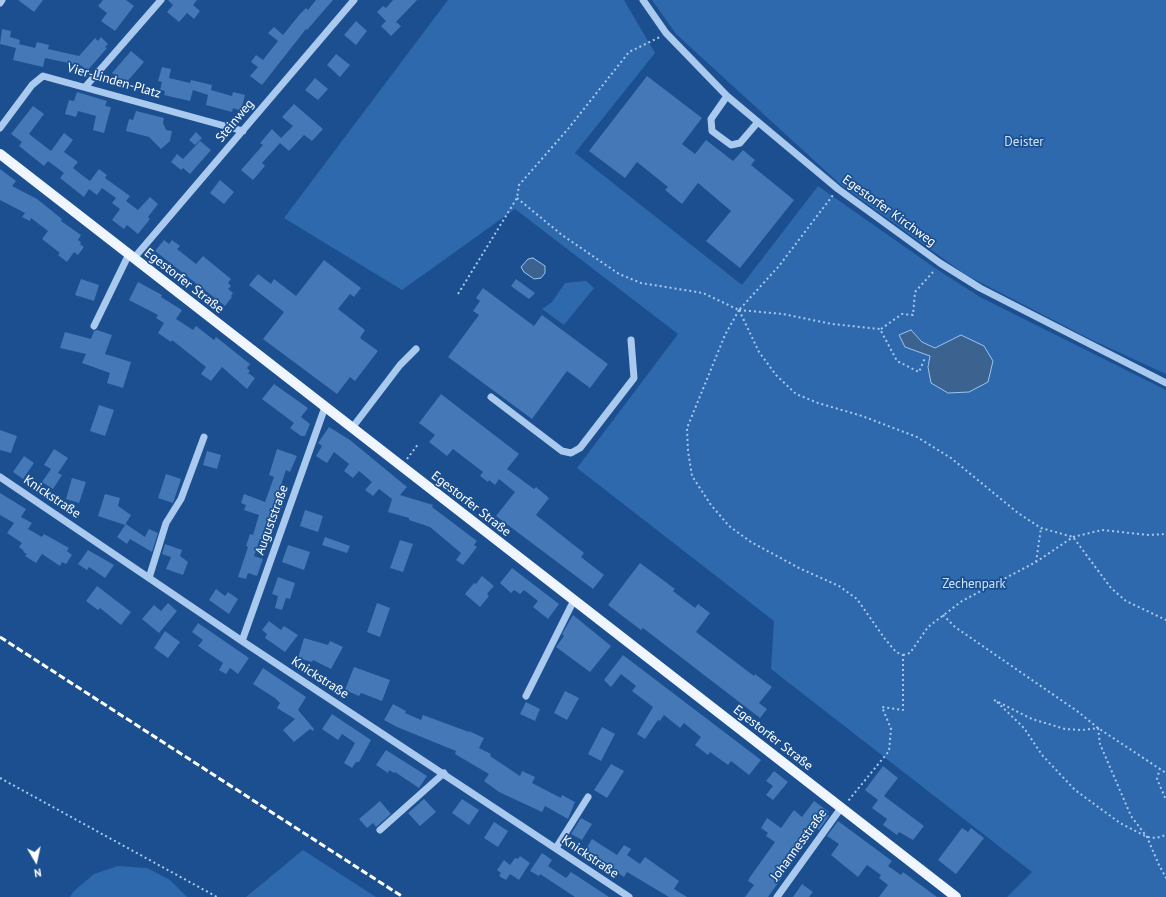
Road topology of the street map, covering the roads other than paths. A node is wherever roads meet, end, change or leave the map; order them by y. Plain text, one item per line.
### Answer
1 (2, 0) edge
2 (161, 0) edge
3 (354, 0) edge
4 (644, 0) edge
5 (0, 3) edge
6 (86, 86) junction
7 (727, 96) junction
8 (758, 122) junction
9 (0, 128) edge
10 (243, 131) junction
11 (0, 154) edge
12 (132, 256) junction
13 (94, 326) dead end
14 (631, 340) dead end
15 (416, 349) dead end
16 (1166, 382) edge
17 (491, 398) dead end
18 (325, 407) junction
19 (352, 428) junction
20 (204, 438) dead end
21 (0, 477) edge
22 (149, 578) junction
23 (574, 600) junction
24 (242, 642) junction
25 (526, 696) dead end
26 (444, 773) junction
27 (588, 797) dead end
28 (841, 808) junction
29 (380, 830) dead end
30 (556, 848) junction
31 (629, 897) edge
32 (777, 897) edge
33 (956, 897) edge

1 - 5 street
2 - 6 street
3 - 10 street, Steinweg
4 - 7 street, Egestorfer Kirchweg
6 - 9 street, Vier-Linden-Platz
6 - 10 street, Vier-Linden-Platz
7 - 8 street, Egestorfer Kirchweg
7 - 8 street
8 - 16 street, Egestorfer Kirchweg
10 - 12 street, Steinweg
11 - 12 main road, Egestorfer Straße
12 - 13 street, Steinweg
12 - 18 main road, Egestorfer Straße
14 - 17 street
15 - 19 street
18 - 19 main road, Egestorfer Straße
18 - 24 street, Auguststraße
19 - 23 main road, Egestorfer Straße
20 - 22 street
21 - 22 street, Knickstraße
22 - 24 street, Knickstraße
23 - 25 street
23 - 28 main road, Egestorfer Straße
24 - 26 street, Knickstraße
26 - 29 street
26 - 30 street, Knickstraße
27 - 30 street
28 - 32 street, Johannesstraße
28 - 33 main road, Egestorfer Straße
30 - 31 street, Knickstraße

